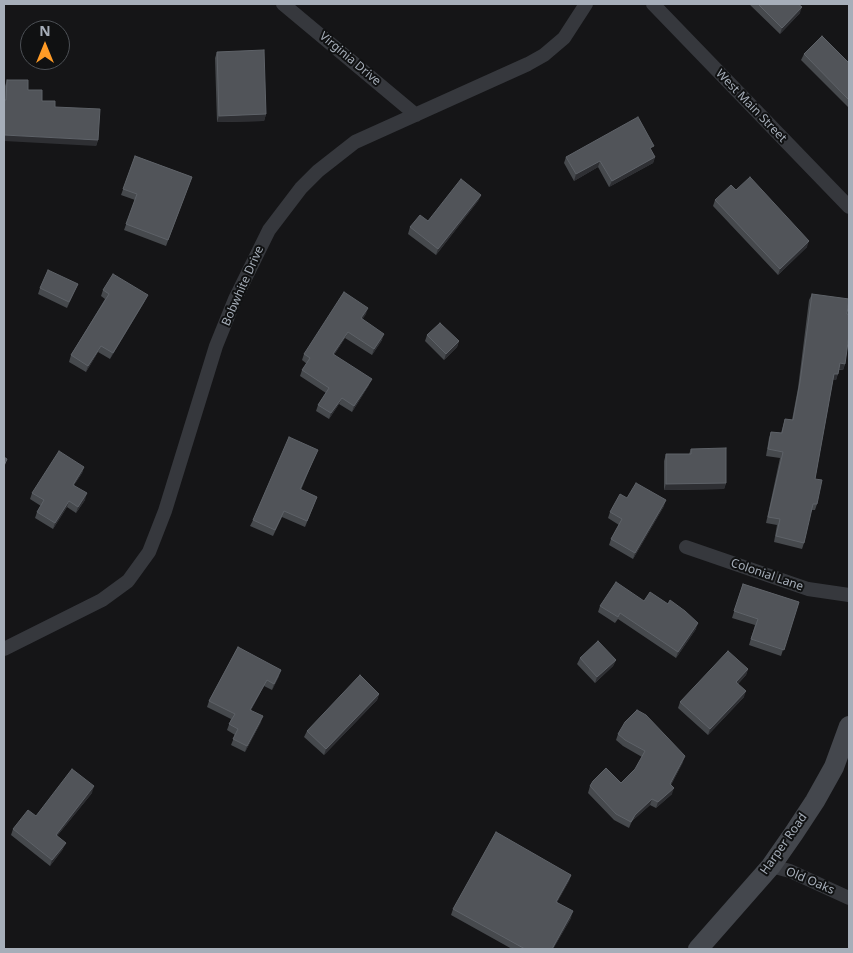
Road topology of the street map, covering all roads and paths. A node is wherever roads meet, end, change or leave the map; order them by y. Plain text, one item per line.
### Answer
1 (283, 4) edge
2 (586, 4) edge
3 (653, 4) edge
4 (416, 115) junction
5 (849, 207) edge
6 (686, 547) dead end
7 (849, 595) edge
8 (4, 649) edge
9 (849, 726) edge
10 (770, 866) junction
11 (849, 898) edge
12 (698, 949) edge

1 - 4 street, Virginia Drive
2 - 4 street, Bobwhite Drive
3 - 5 street, West Main Street
4 - 8 street, Bobwhite Drive
6 - 7 street, Colonial Lane
9 - 10 main road, Harper Road
10 - 11 street, Old Oaks
10 - 12 main road, Harper Road

